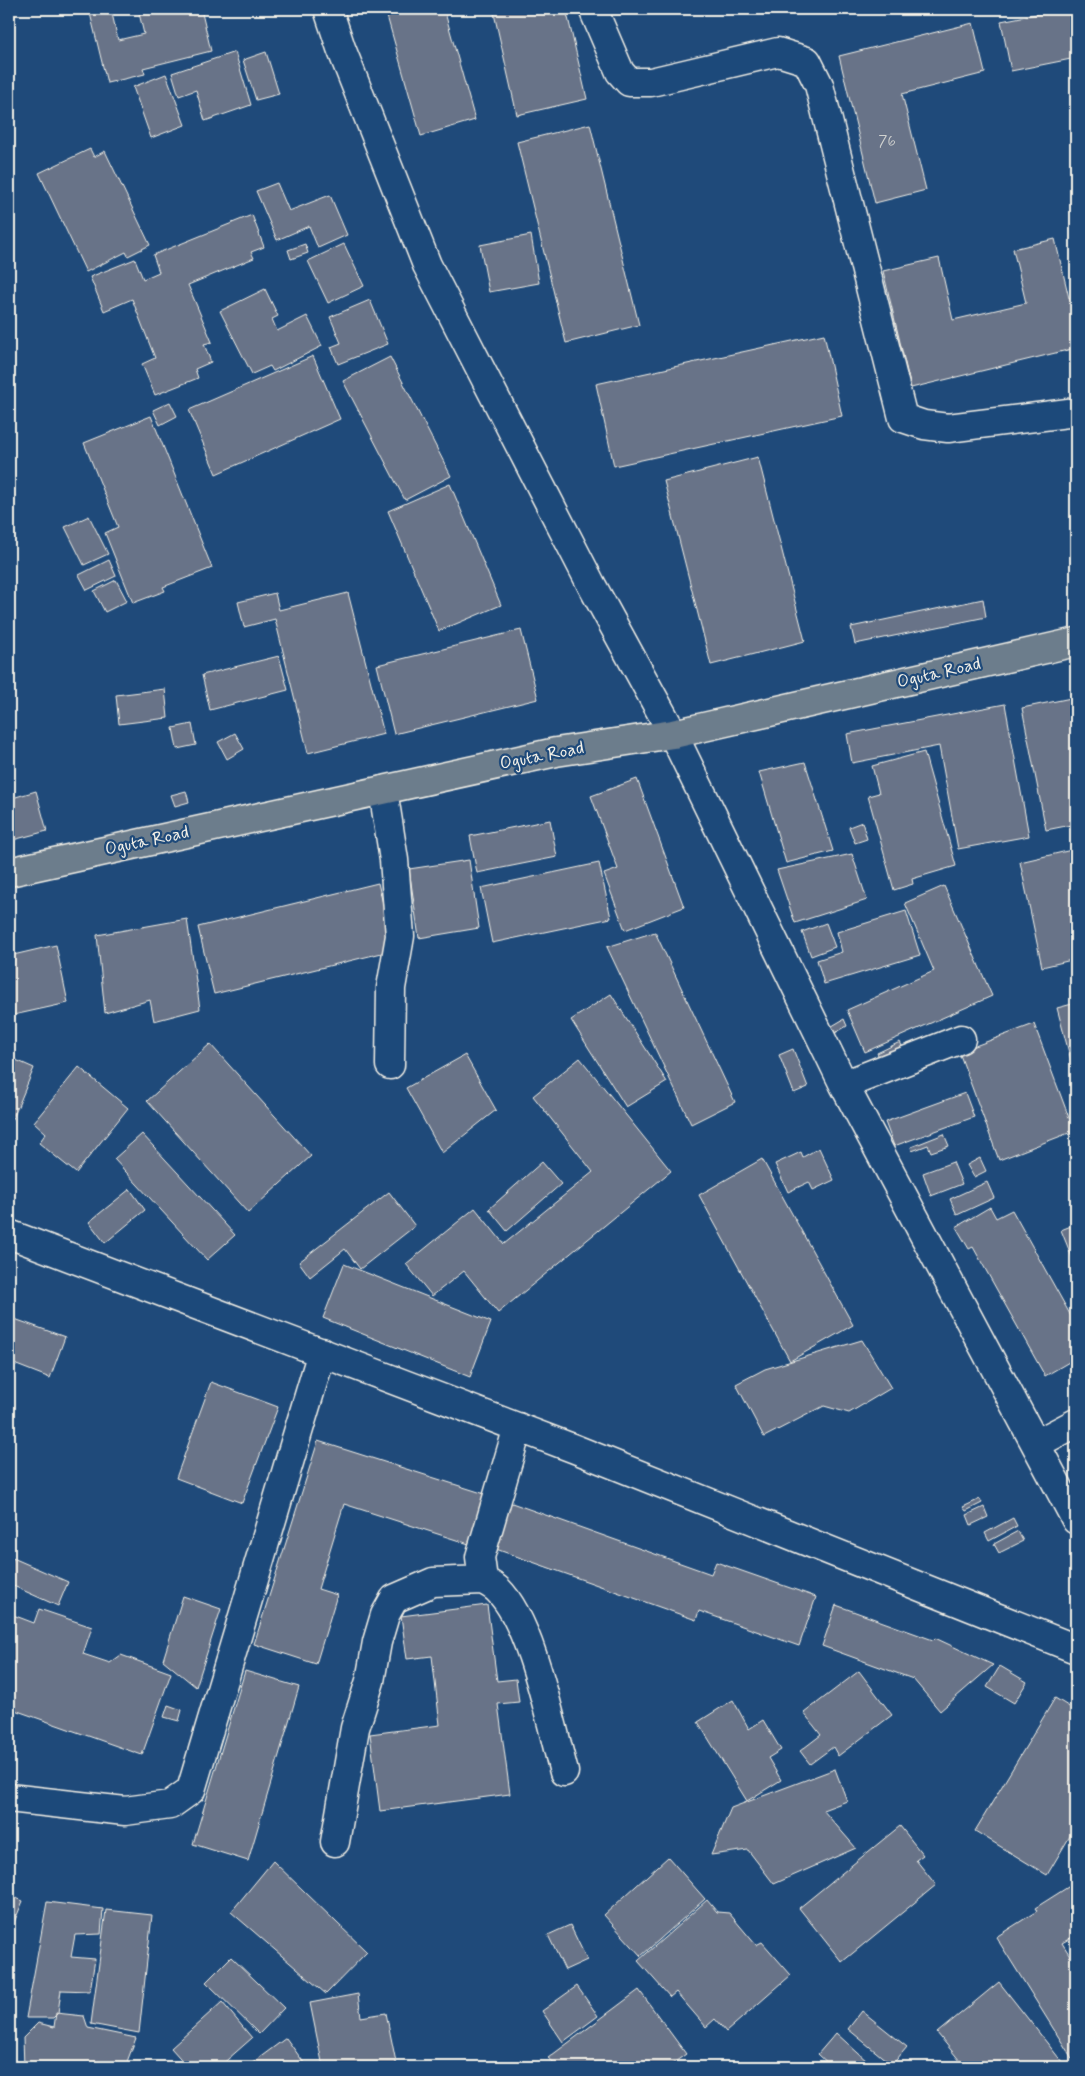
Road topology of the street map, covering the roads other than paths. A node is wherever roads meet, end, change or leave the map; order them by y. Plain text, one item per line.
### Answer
1 (328, 9) edge
2 (593, 9) edge
3 (1076, 412) edge
4 (1076, 642) edge
5 (673, 734) junction
6 (383, 790) junction
7 (9, 872) edge
8 (961, 1040) dead end
9 (390, 1065) dead end
10 (844, 1085) junction
11 (9, 1234) edge
12 (322, 1352) junction
13 (1076, 1423) edge
14 (518, 1427) junction
15 (1036, 1444) junction
16 (1076, 1520) edge
17 (482, 1580) junction
18 (1076, 1649) edge
19 (564, 1772) dead end
20 (9, 1798) edge
21 (336, 1842) dead end

1 - 5 street
2 - 3 street
4 - 5 main road, Oguta Road
5 - 6 main road, Oguta Road
5 - 10 street
6 - 7 main road, Oguta Road
6 - 9 street
8 - 10 street
10 - 15 street
11 - 12 street
12 - 14 street
12 - 20 street
13 - 15 street
14 - 17 street
14 - 18 street
15 - 16 street
17 - 19 street
17 - 21 street

